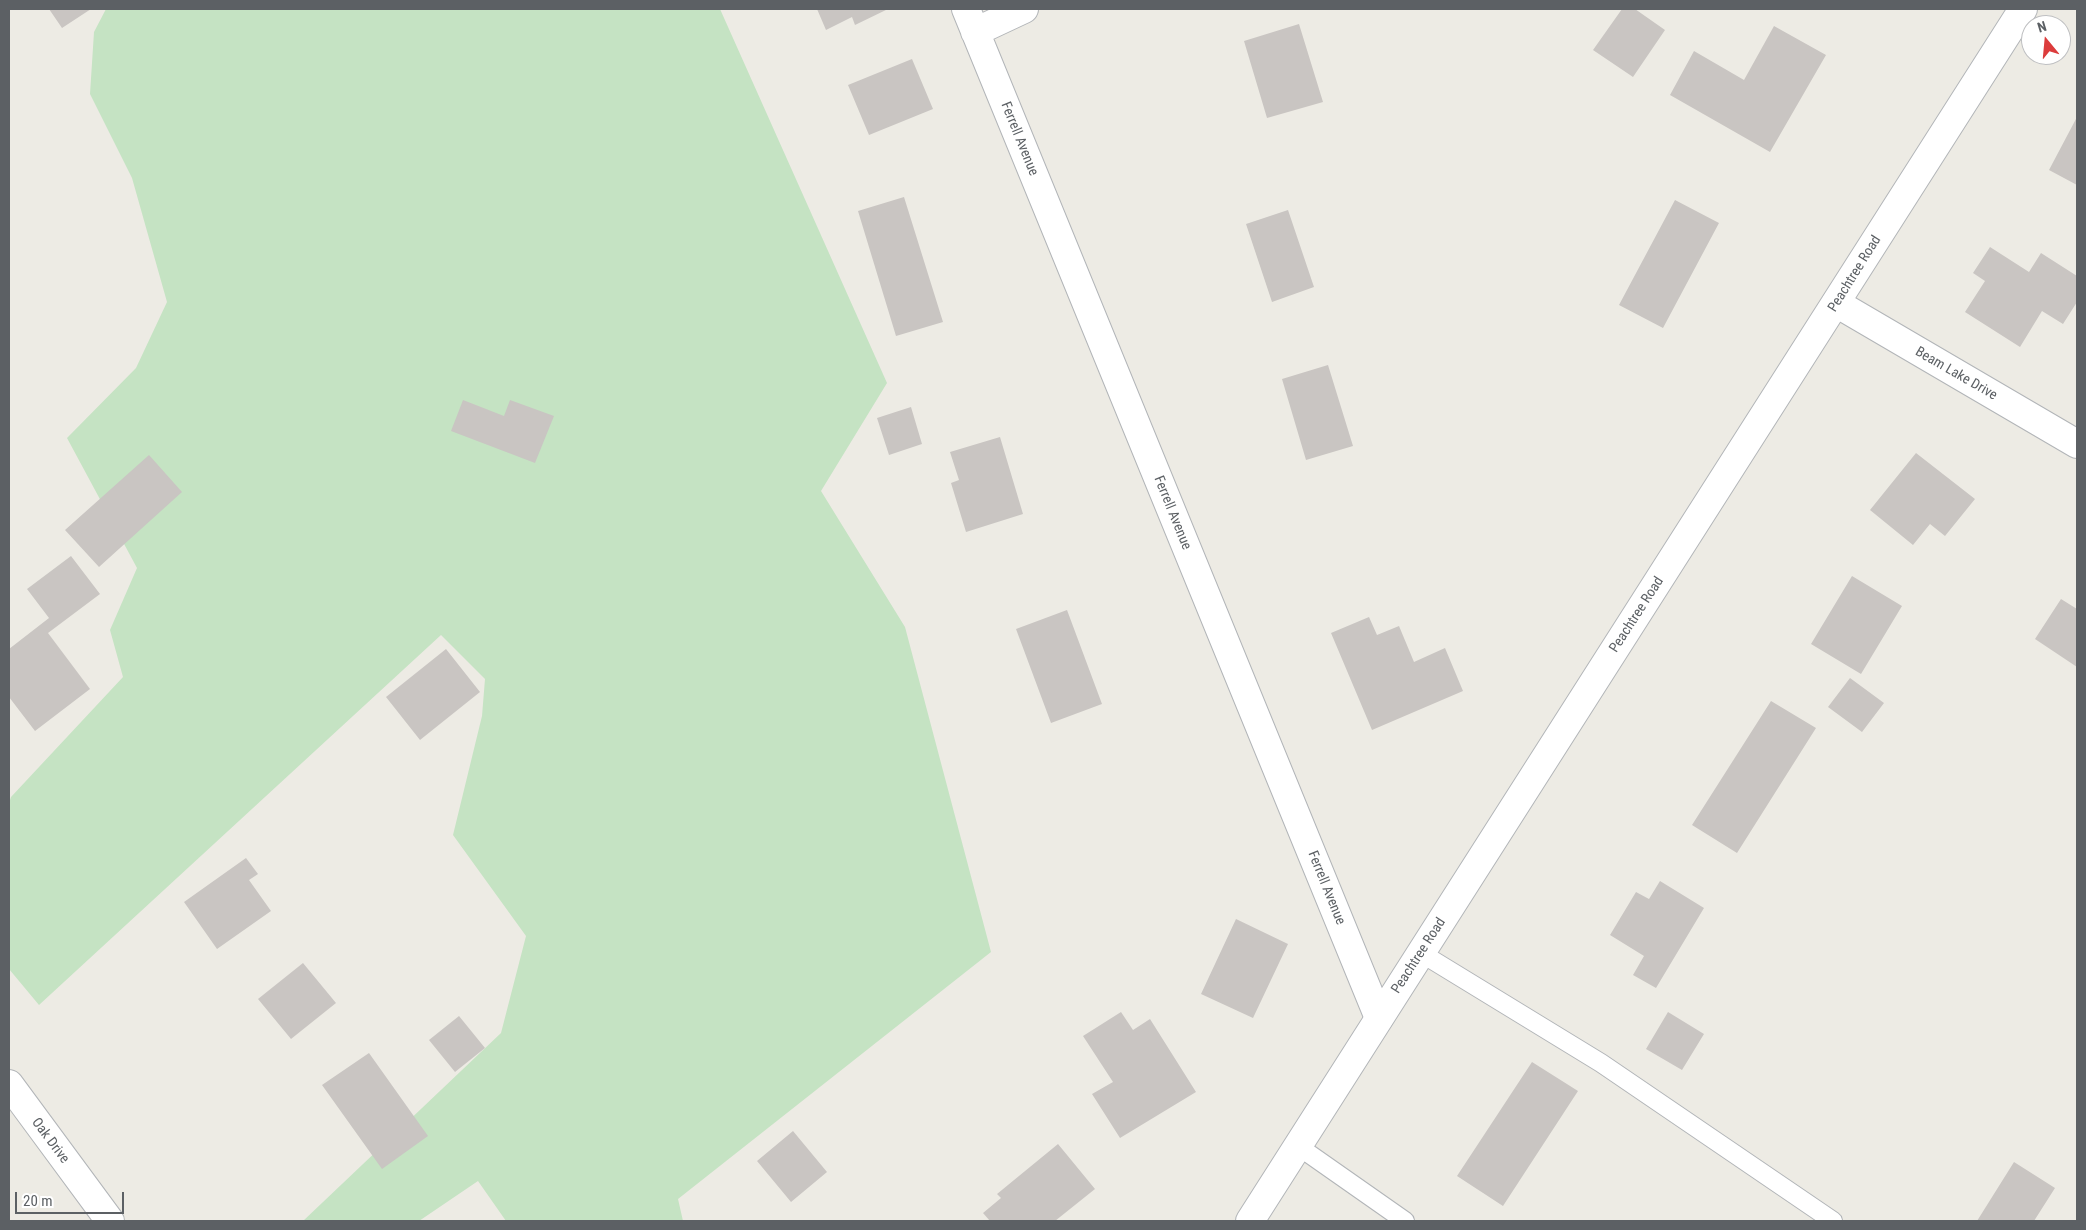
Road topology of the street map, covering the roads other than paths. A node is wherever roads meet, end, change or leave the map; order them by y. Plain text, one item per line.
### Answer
1 (1024, 9) edge
2 (2023, 9) edge
3 (970, 20) edge
4 (1836, 303) junction
5 (2077, 444) edge
6 (1421, 953) junction
7 (1379, 1018) junction
8 (9, 1084) edge
9 (1298, 1146) junction
10 (110, 1221) edge
11 (1250, 1221) edge
12 (1405, 1221) edge
13 (1833, 1221) edge

1 - 3 street
2 - 4 street, Peachtree Road
3 - 7 street, Ferrell Avenue
4 - 5 street, Beam Lake Drive
4 - 6 street, Peachtree Road
6 - 7 street, Peachtree Road
6 - 13 lane
7 - 9 street, Peachtree Road
8 - 10 street, Oak Drive
9 - 11 street, Peachtree Road
9 - 12 lane

